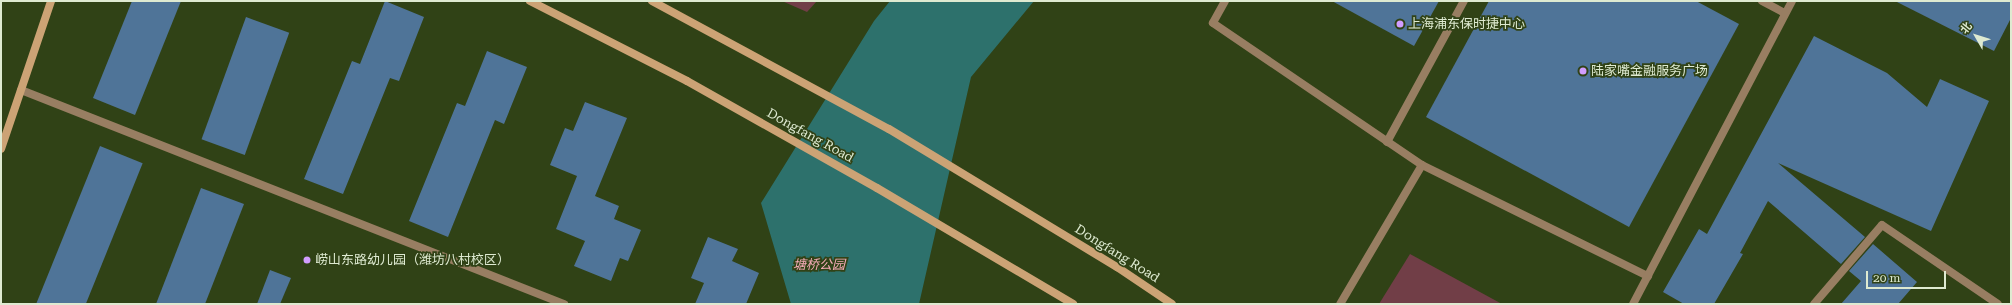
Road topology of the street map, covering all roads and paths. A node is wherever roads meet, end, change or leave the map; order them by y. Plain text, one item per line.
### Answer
1 (50, 1) edge
2 (530, 1) edge
3 (652, 1) edge
4 (1225, 1) edge
5 (1464, 1) edge
6 (1762, 1) edge
7 (1792, 1) edge
8 (1785, 13) junction
9 (21, 90) junction
10 (1387, 142) junction
11 (1, 149) edge
12 (1422, 165) junction
13 (1648, 276) junction
14 (564, 304) edge
15 (1073, 304) edge
16 (1172, 304) edge
17 (1340, 304) edge
18 (1633, 304) edge
19 (1814, 304) edge
20 (1998, 304) edge

1 - 9 main road
2 - 15 main road, Dongfang Road
3 - 16 main road, Dongfang Road
4 - 10 lane
5 - 10 lane
6 - 8 lane
7 - 8 lane
8 - 13 lane
9 - 11 main road
9 - 14 lane
10 - 12 lane
12 - 13 lane
12 - 17 lane
13 - 18 lane
19 - 20 lane

